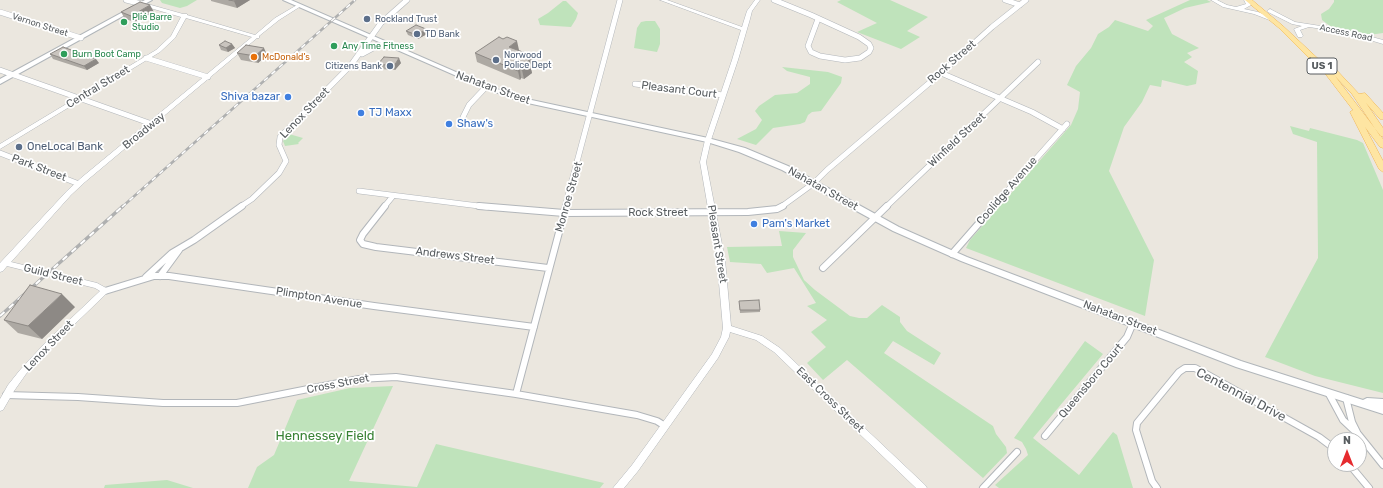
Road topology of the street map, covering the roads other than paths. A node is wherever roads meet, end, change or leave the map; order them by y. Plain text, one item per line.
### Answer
1 (126, 0) edge
2 (149, 0) edge
3 (286, 0) edge
4 (407, 0) edge
5 (620, 0) edge
6 (662, 0) edge
7 (758, 0) edge
8 (774, 0) edge
9 (1005, 0) edge
10 (1026, 0) edge
11 (1213, 0) edge
12 (1247, 0) edge
13 (1256, 0) edge
14 (142, 4) junction
15 (1020, 5) junction
16 (299, 6) junction
17 (1232, 8) junction
18 (1270, 11) junction
19 (0, 12) edge
20 (185, 15) junction
21 (818, 19) junction
22 (1272, 20) junction
23 (1309, 26) junction
24 (744, 29) junction
25 (257, 36) junction
26 (1300, 36) junction
27 (81, 38) junction
28 (371, 38) junction
29 (1383, 42) edge
30 (385, 44) junction
31 (359, 56) junction
32 (146, 58) junction
33 (1038, 62) dead end
34 (0, 70) edge
35 (941, 73) junction
36 (13, 74) junction
37 (1341, 77) junction
38 (208, 78) junction
39 (0, 82) edge
40 (635, 84) dead end
41 (486, 87) junction
42 (723, 95) junction
43 (1347, 96) junction
44 (1001, 98) junction
45 (79, 99) junction
46 (590, 115) junction
47 (463, 117) dead end
48 (1383, 117) edge
49 (152, 124) junction
50 (1383, 134) edge
51 (708, 140) junction
52 (1383, 145) edge
53 (0, 147) edge
54 (0, 153) edge
55 (1383, 169) edge
56 (814, 183) junction
57 (79, 184) junction
58 (359, 191) dead end
59 (393, 196) junction
60 (712, 212) junction
61 (564, 213) junction
62 (876, 218) junction
63 (180, 248) junction
64 (952, 254) junction
65 (2, 266) edge
66 (548, 268) junction
67 (823, 268) dead end
68 (160, 276) junction
69 (145, 278) junction
70 (105, 291) junction
71 (1133, 323) junction
72 (534, 327) junction
73 (727, 328) junction
74 (516, 394) junction
75 (1329, 394) junction
76 (6, 395) junction
77 (1350, 399) junction
78 (1383, 403) edge
79 (0, 408) edge
80 (1383, 410) edge
81 (665, 426) junction
82 (1356, 432) edge
83 (1357, 432) edge
84 (1044, 436) dead end
85 (1327, 443) edge
86 (1367, 445) edge
87 (1017, 452) dead end
88 (1383, 465) edge
89 (1356, 472) edge
90 (618, 488) edge
91 (922, 488) edge
92 (983, 488) edge
93 (1157, 488) edge
94 (1369, 488) edge

1 - 14 street
2 - 14 main road
3 - 16 main road, Nahatan Street
4 - 28 street, Lenox Street
5 - 46 street, Monroe Street
6 - 24 street
7 - 24 street, Pleasant Street
8 - 21 street
9 - 15 street
10 - 15 street, Rock Street
11 - 17 street
12 - 17 street
12 - 22 main road, US 1
13 - 18 main road, US 1
14 - 20 street
14 - 27 main road
15 - 35 street, Rock Street
16 - 25 street, Broadway
16 - 28 main road, Nahatan Street
17 - 22 street
18 - 23 street, Access Road
18 - 26 main road, US 1
19 - 27 street, Vernon Street
20 - 25 street
20 - 32 street, Central Street
21 - 21 street
22 - 43 main road, US 1
23 - 26 street, Access Road
23 - 29 street, Access Road
24 - 42 street, Pleasant Street
25 - 38 street, Broadway
26 - 37 main road, US 1
27 - 36 main road
28 - 30 main road, Nahatan Street
28 - 31 street, Lenox Street
30 - 31 street, Lenox Street
30 - 41 main road, Nahatan Street
31 - 63 street, Lenox Street
32 - 38 street
32 - 45 street, Central Street
33 - 44 street, Winfield Street
34 - 36 street
35 - 44 street, Coolidge Avenue
35 - 56 street, Rock Street
36 - 39 main road
36 - 45 street
37 - 48 main road
37 - 50 main road, US 1
38 - 49 street, Broadway
40 - 42 street, Pleasant Court
41 - 46 main road, Nahatan Street
41 - 47 street
42 - 51 street, Pleasant Street
43 - 52 main road, US 1
43 - 55 main road
44 - 62 street, Winfield Street
44 - 64 street, Coolidge Avenue
45 - 49 street
45 - 53 street, Central Street
46 - 51 main road, Nahatan Street
46 - 61 street, Monroe Street
49 - 57 street, Broadway
51 - 56 main road, Nahatan Street
51 - 60 street, Pleasant Street
54 - 57 street, Park Street
56 - 60 street, Rock Street
56 - 62 main road, Nahatan Street
57 - 65 street, Broadway
58 - 59 street, Rock Street
59 - 61 street, Rock Street
59 - 66 street, Andrews Street
60 - 61 street, Rock Street
60 - 73 street, Pleasant Street
61 - 66 street, Monroe Street
62 - 64 main road, Nahatan Street
62 - 67 street, Winfield Street
63 - 68 street
63 - 69 street
64 - 71 main road, Nahatan Street
65 - 70 street, Guild Street
66 - 72 street, Monroe Street
68 - 69 street, Plimpton Avenue
68 - 72 street, Plimpton Avenue
69 - 70 street, Plimpton Avenue
70 - 76 street, Lenox Street
71 - 75 main road, Nahatan Street
71 - 84 street, Queensboro Court
72 - 74 street, Monroe Street
73 - 81 street, Pleasant Street
73 - 91 street, East Cross Street
74 - 76 street, Cross Street
74 - 81 street, Cross Street
75 - 77 main road, Nahatan Street
75 - 82 street
76 - 79 street, Lenox Street
77 - 78 main road, Nahatan Street
77 - 80 main road, Nahatan Street
77 - 83 street
81 - 90 street, Pleasant Street
85 - 93 street, Centennial Drive
86 - 88 street
87 - 92 street
89 - 94 street

